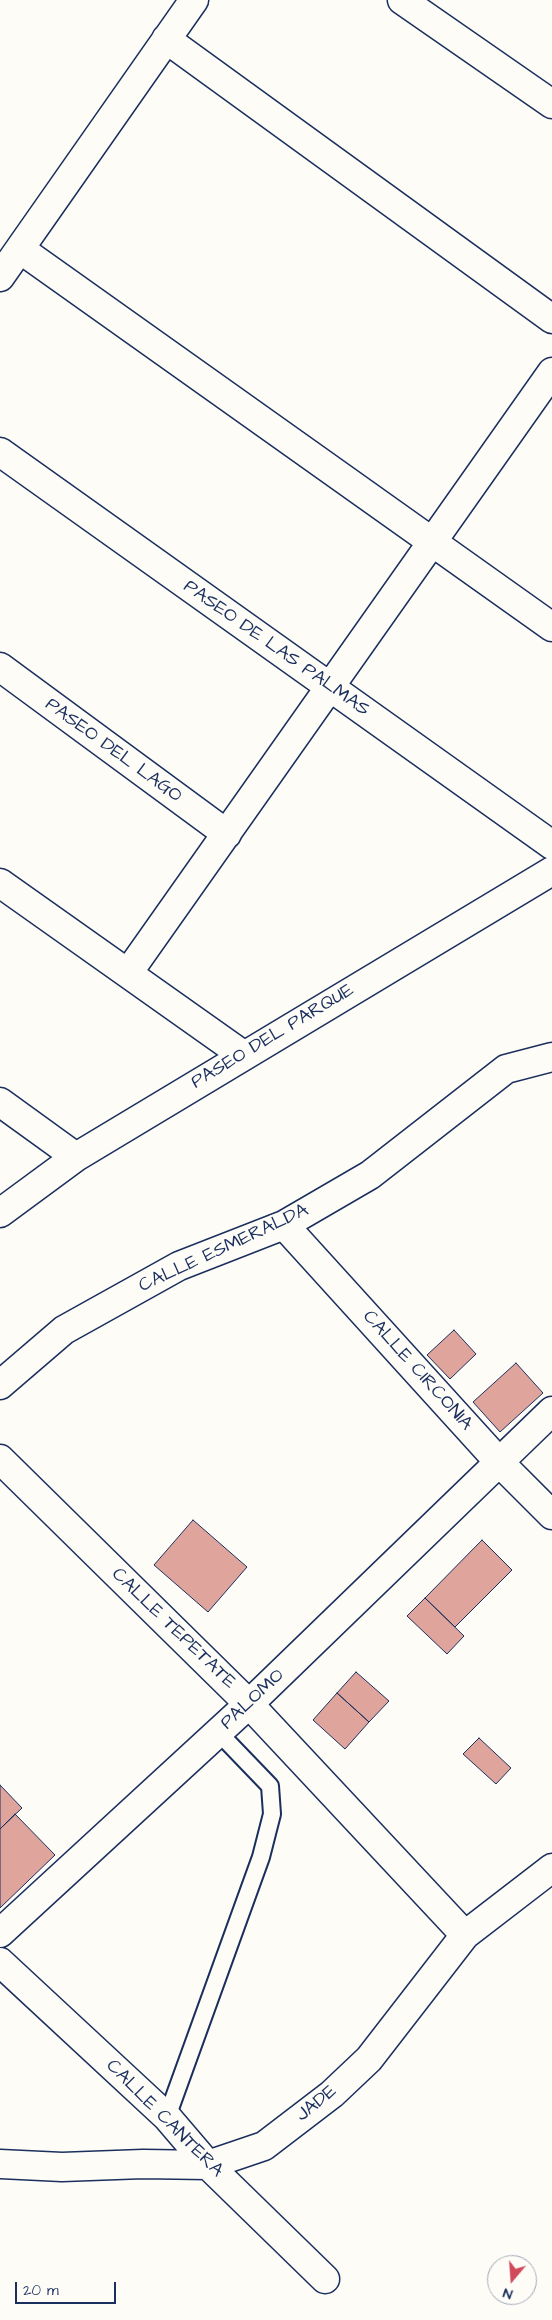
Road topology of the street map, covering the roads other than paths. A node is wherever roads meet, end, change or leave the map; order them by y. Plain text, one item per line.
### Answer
1 (194, 0) edge
2 (406, 1) edge
3 (166, 39) junction
4 (552, 104) edge
5 (20, 249) junction
6 (0, 277) edge
7 (552, 319) edge
8 (552, 372) edge
9 (0, 452) edge
10 (432, 542) junction
11 (552, 627) edge
12 (0, 667) edge
13 (330, 687) junction
14 (227, 834) junction
15 (552, 845) edge
16 (552, 871) edge
17 (0, 883) edge
18 (128, 973) junction
19 (242, 1055) junction
20 (552, 1057) edge
21 (0, 1102) edge
22 (76, 1157) junction
23 (0, 1213) edge
24 (284, 1225) junction
25 (0, 1385) edge
26 (552, 1411) edge
27 (0, 1460) edge
28 (500, 1462) junction
29 (552, 1516) edge
30 (250, 1704) junction
31 (219, 1733) junction
32 (552, 1868) edge
33 (0, 1933) edge
34 (465, 1935) junction
35 (0, 1962) edge
36 (166, 2117) junction
37 (0, 2164) edge
38 (208, 2165) junction
39 (325, 2279) dead end

1 - 3 street
2 - 4 street
3 - 5 street
3 - 7 street
5 - 6 street
5 - 10 street
8 - 10 street
9 - 13 street, PASEO DE LAS PALMAS
10 - 11 street
10 - 13 street
12 - 14 street, PASEO DEL LAGO
13 - 14 street
13 - 15 street, PASEO DE LAS PALMAS
14 - 18 street
16 - 19 street, PASEO DEL PARQUE
17 - 18 street
18 - 19 street
19 - 22 street, PASEO DEL PARQUE
20 - 24 street, CALLE ESMERALDA
21 - 22 street
22 - 23 street, PASEO DEL PARQUE
24 - 25 street, CALLE ESMERALDA
24 - 28 street, CALLE CIRCONIA
26 - 28 street, PALOMO
27 - 30 street, CALLE TEPETATE
28 - 29 street, CALLE CIRCONIA
28 - 30 street, PALOMO
30 - 31 street, PALOMO
30 - 34 street, CALLE TEPETATE
31 - 33 street, PALOMO
31 - 36 lane
32 - 34 street, JADE
34 - 38 street, JADE
35 - 36 street, CALLE CANTERA
36 - 38 street, CALLE CANTERA
37 - 38 street, JADE
38 - 39 street, CALLE CANTERA

